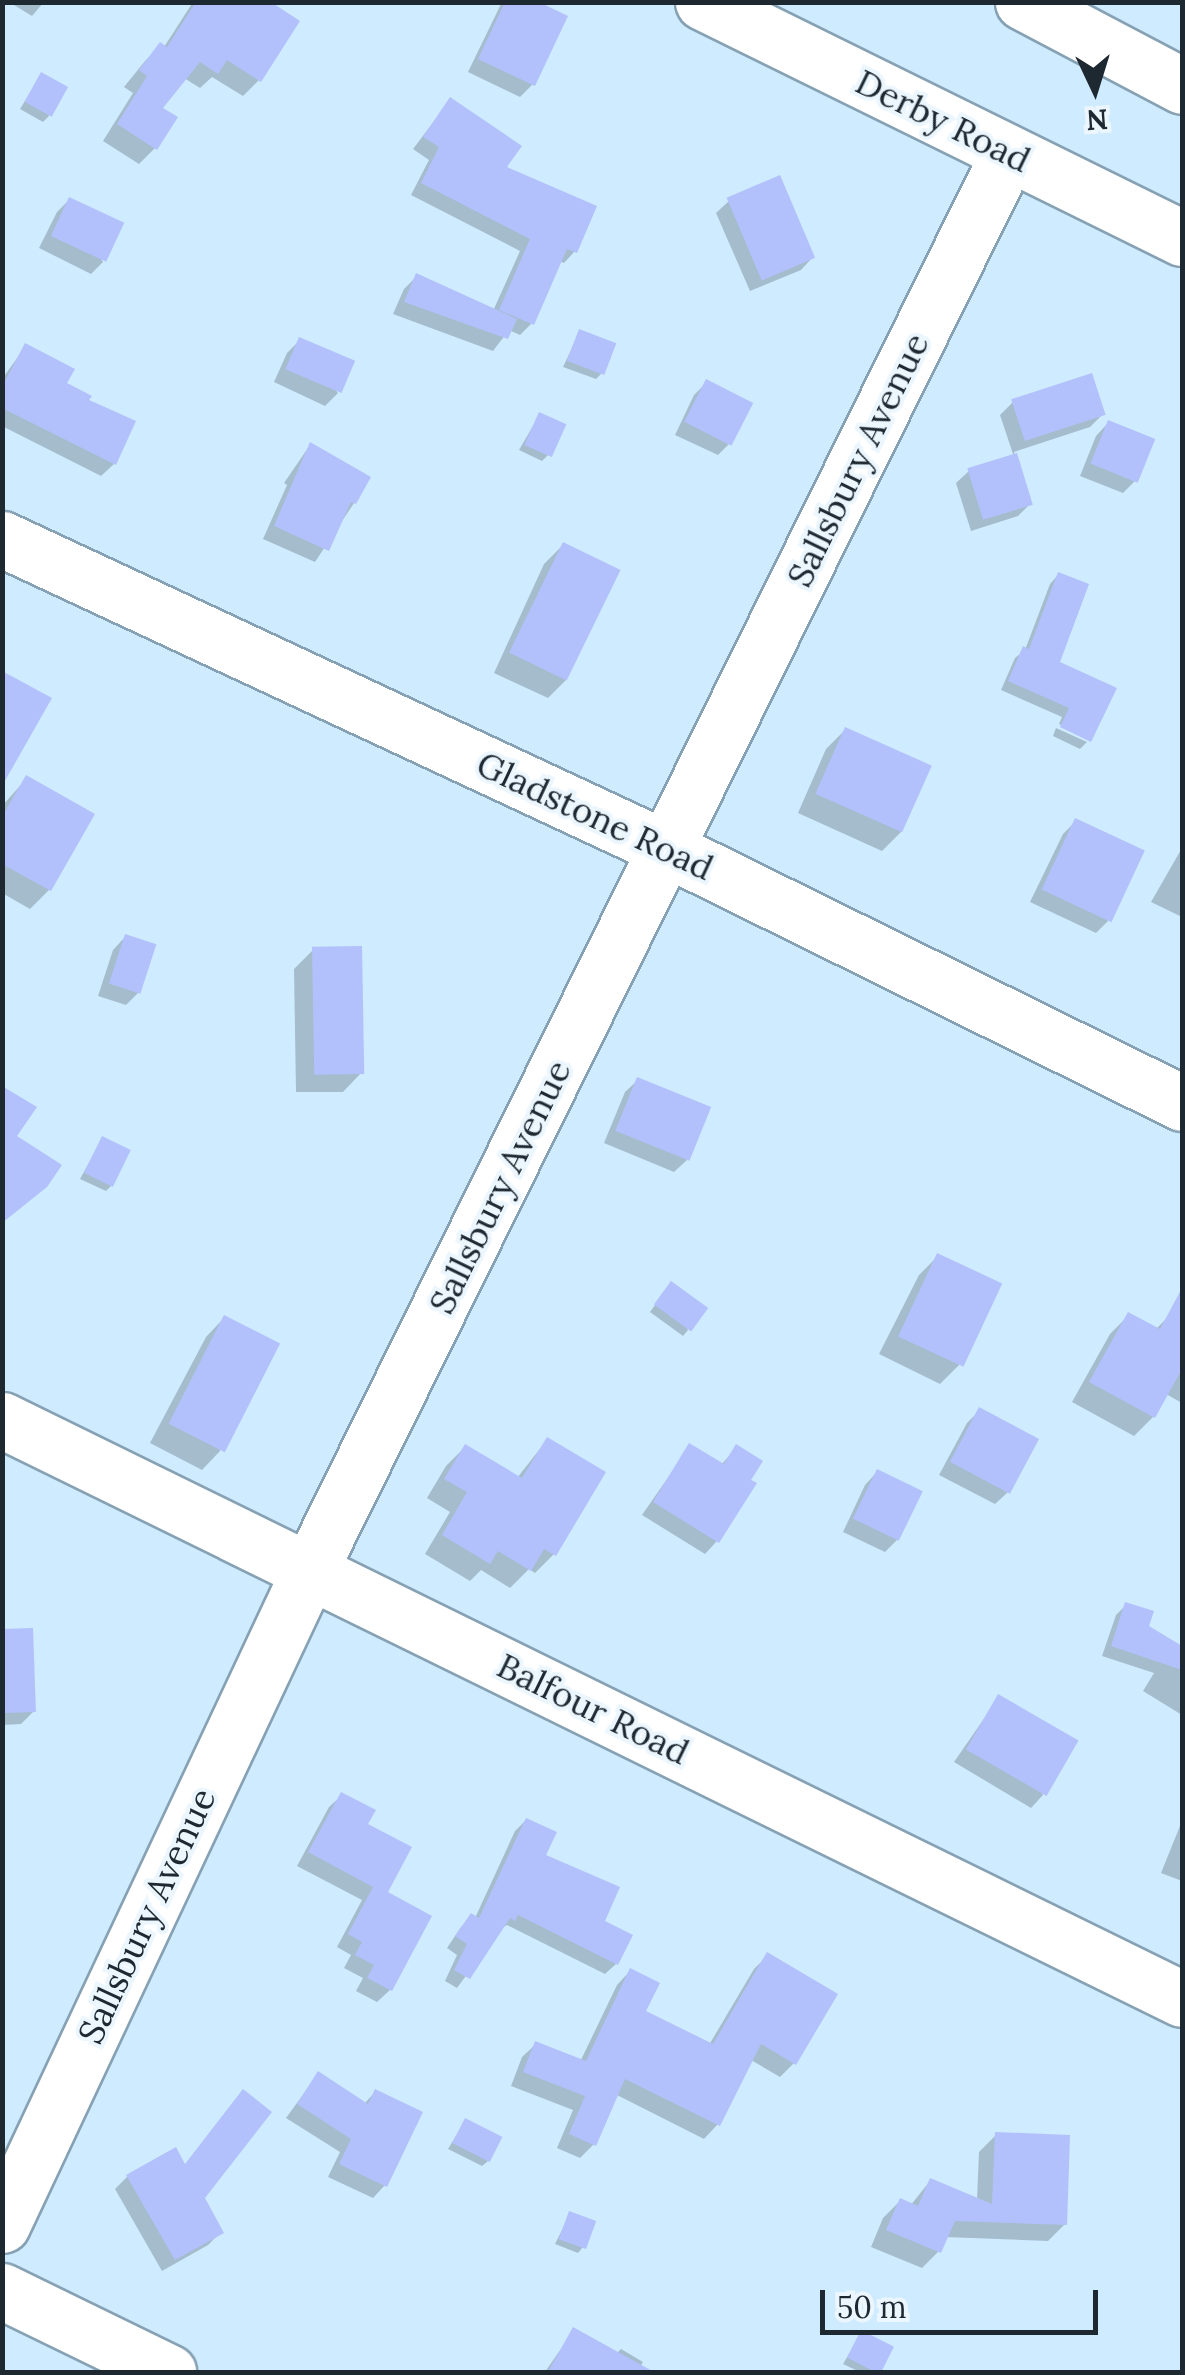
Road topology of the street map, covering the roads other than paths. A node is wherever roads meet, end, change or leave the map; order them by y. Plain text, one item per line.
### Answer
1 (703, 2) edge
2 (1022, 2) edge
3 (1182, 86) edge
4 (1008, 154) junction
5 (1182, 238) edge
6 (2, 539) edge
7 (667, 849) junction
8 (1182, 1103) edge
9 (2, 1420) edge
10 (310, 1569) junction
11 (1182, 1999) edge
12 (2, 2225) edge
13 (2, 2290) edge
14 (168, 2372) edge

1 - 4 street, Derby Road
2 - 3 street
4 - 5 street, Derby Road
4 - 7 street, Sallsbury Avenue
6 - 7 street, Gladstone Road
7 - 8 street, Gladstone Road
7 - 10 street, Sallsbury Avenue
9 - 10 street, Balfour Road
10 - 11 street, Balfour Road
10 - 12 street, Sallsbury Avenue
13 - 14 street

